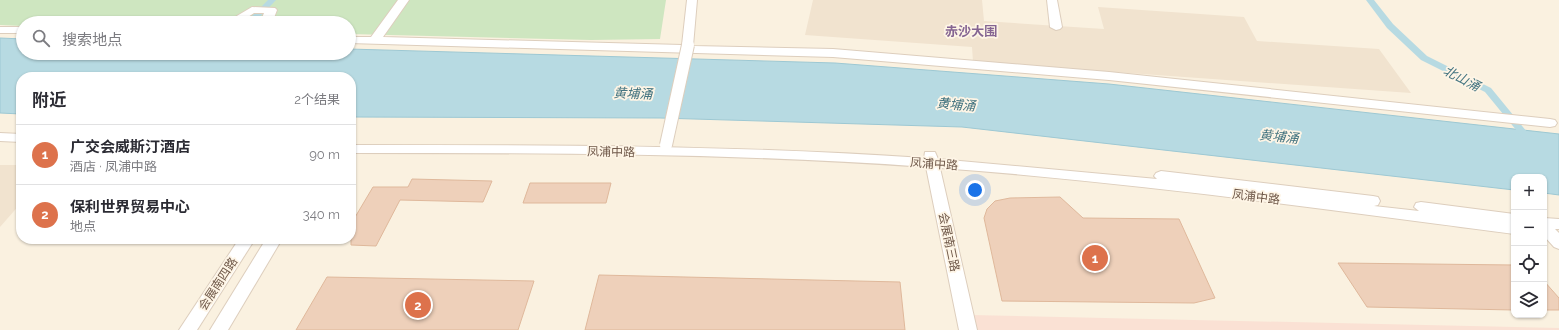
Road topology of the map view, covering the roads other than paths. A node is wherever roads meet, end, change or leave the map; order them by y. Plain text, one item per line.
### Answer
1 (404, 0) edge
2 (692, 0) edge
3 (1052, 0) edge
4 (242, 16) edge
5 (268, 16) edge
6 (1056, 27) dead end
7 (0, 30) edge
8 (16, 30) edge
9 (356, 40) edge
10 (375, 40) junction
11 (1550, 123) dead end
12 (0, 137) edge
13 (16, 138) edge
14 (356, 143) edge
15 (0, 144) edge
16 (16, 144) edge
17 (666, 144) junction
18 (356, 149) edge
19 (383, 149) junction
20 (356, 155) edge
21 (931, 159) junction
22 (1511, 219) edge
23 (1511, 229) edge
24 (244, 244) edge
25 (271, 244) edge
26 (188, 330) edge
27 (219, 330) edge
28 (968, 330) edge

1 - 10 street
2 - 17 street, bridge
3 - 6 street
4 - 5 street
7 - 8 street
9 - 10 street
10 - 11 street
12 - 13 street
14 - 17 street, 凤浦中路
15 - 16 street
17 - 21 street, 凤浦中路
18 - 19 street, 凤浦中路
19 - 20 street
19 - 21 street, 凤浦中路
21 - 22 street, 凤浦中路
21 - 23 street, 凤浦中路
21 - 28 street, 会展南三路
24 - 26 street, 会展南四路
25 - 27 street, 会展南四路

